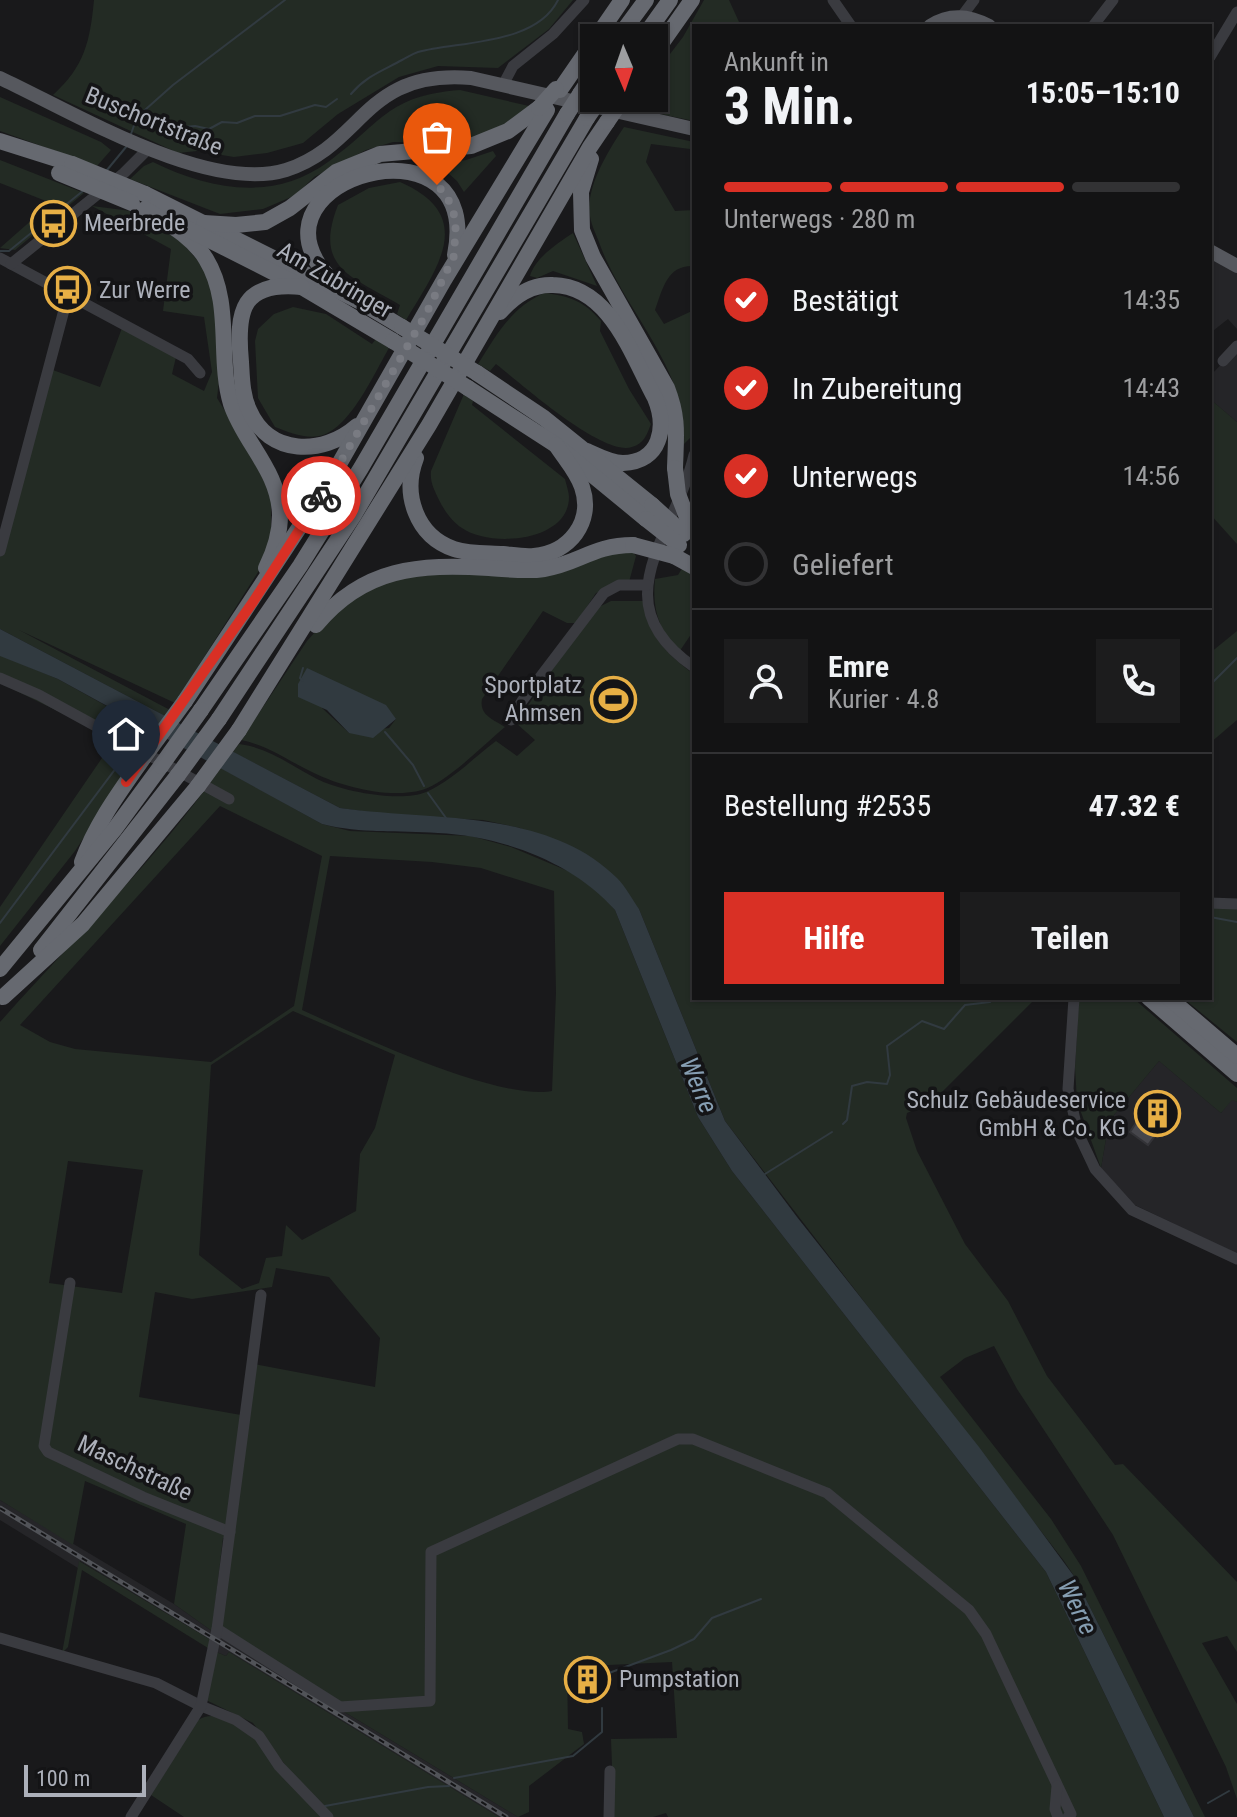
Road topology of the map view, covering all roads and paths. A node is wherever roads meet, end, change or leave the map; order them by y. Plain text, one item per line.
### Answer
1 (584, 0) edge
2 (622, 0) edge
3 (646, 0) edge
4 (670, 0) edge
5 (692, 0) edge
6 (833, 0) edge
7 (974, 0) edge
8 (1113, 0) edge
9 (1237, 12) edge
10 (962, 16) junction
11 (628, 24) edge
12 (653, 24) edge
13 (850, 24) edge
14 (934, 24) edge
15 (984, 24) edge
16 (1095, 24) edge
17 (668, 34) edge
18 (1212, 54) edge
19 (0, 78) edge
20 (503, 85) junction
21 (580, 94) edge
22 (543, 109) junction
23 (591, 112) edge
24 (614, 112) edge
25 (607, 122) junction
26 (692, 129) edge
27 (0, 141) edge
28 (149, 148) junction
29 (0, 152) edge
30 (66, 169) junction
31 (141, 202) junction
32 (204, 223) junction
33 (1212, 252) edge
34 (6, 261) edge
35 (1237, 266) edge
36 (444, 280) junction
37 (302, 287) junction
38 (68, 295) junction
39 (357, 300) junction
40 (483, 331) junction
41 (398, 334) junction
42 (1237, 346) edge
43 (1223, 361) dead end
44 (200, 373) dead end
45 (473, 380) junction
46 (367, 417) junction
47 (429, 425) junction
48 (556, 445) junction
49 (587, 451) junction
50 (692, 460) edge
51 (649, 512) junction
52 (686, 539) edge
53 (0, 551) edge
54 (692, 560) edge
55 (647, 585) junction
56 (253, 602) junction
57 (288, 655) junction
58 (692, 666) edge
59 (0, 678) edge
60 (511, 720) dead end
61 (229, 799) dead end
62 (78, 873) junction
63 (1212, 903) edge
64 (1237, 904) edge
65 (0, 969) edge
66 (1, 998) edge
67 (1074, 1000) edge
68 (1151, 1000) edge
69 (1171, 1000) edge
70 (1237, 1056) edge
71 (1237, 1074) edge
72 (1237, 1259) edge
73 (70, 1283) dead end
74 (261, 1295) dead end
75 (230, 1532) junction
76 (217, 1629) junction
77 (0, 1638) edge
78 (201, 1706) junction
79 (610, 1771) dead end
80 (1058, 1784) junction
81 (131, 1817) edge
82 (328, 1817) edge
83 (609, 1817) edge
84 (1058, 1817) edge
85 (1068, 1817) edge

1 - 20 street
2 - 22 highway, bridge
3 - 11 highway
4 - 12 highway
5 - 17 highway
6 - 13 street
7 - 10 street
8 - 16 street
9 - 18 street
10 - 14 main road
10 - 15 main road
19 - 28 main road, Buschortstraße
20 - 26 main road, Buschortstraße
20 - 28 main road, Buschortstraße
21 - 62 highway, bridge
22 - 32 highway
22 - 36 highway
23 - 66 highway, bridge
24 - 25 highway, bridge
25 - 40 highway
25 - 52 highway, bridge
27 - 30 highway, Am Zubringer
28 - 34 street
29 - 30 highway, Am Zubringer
30 - 31 highway, Am Zubringer, bridge
31 - 32 highway, Am Zubringer
31 - 37 highway, Am Zubringer
31 - 56 highway
32 - 39 highway, Am Zubringer
33 - 35 main road
34 - 38 street
36 - 39 highway
36 - 46 highway
37 - 41 highway, Am Zubringer
37 - 46 highway
38 - 44 street
38 - 53 street
39 - 41 highway, Am Zubringer
40 - 47 highway
40 - 49 highway
41 - 45 highway, Am Zubringer, bridge
42 - 43 street
45 - 48 highway, Am Zubringer
45 - 49 highway, Am Zubringer
46 - 56 highway
47 - 48 highway
47 - 57 highway
48 - 51 highway, Am Zubringer
49 - 51 highway, Am Zubringer
50 - 55 street
51 - 52 highway, Am Zubringer, bridge
52 - 54 highway
52 - 57 highway, bridge
55 - 58 street
55 - 60 street
56 - 62 highway, bridge
57 - 66 highway, bridge
59 - 61 street
62 - 65 highway
63 - 64 street
67 - 72 street
68 - 71 highway
69 - 70 highway
73 - 75 street, Maschstraße
74 - 75 street
75 - 76 street
76 - 78 street
76 - 80 street
77 - 78 street
78 - 81 street
78 - 82 street
79 - 83 street
80 - 84 street
80 - 85 street

